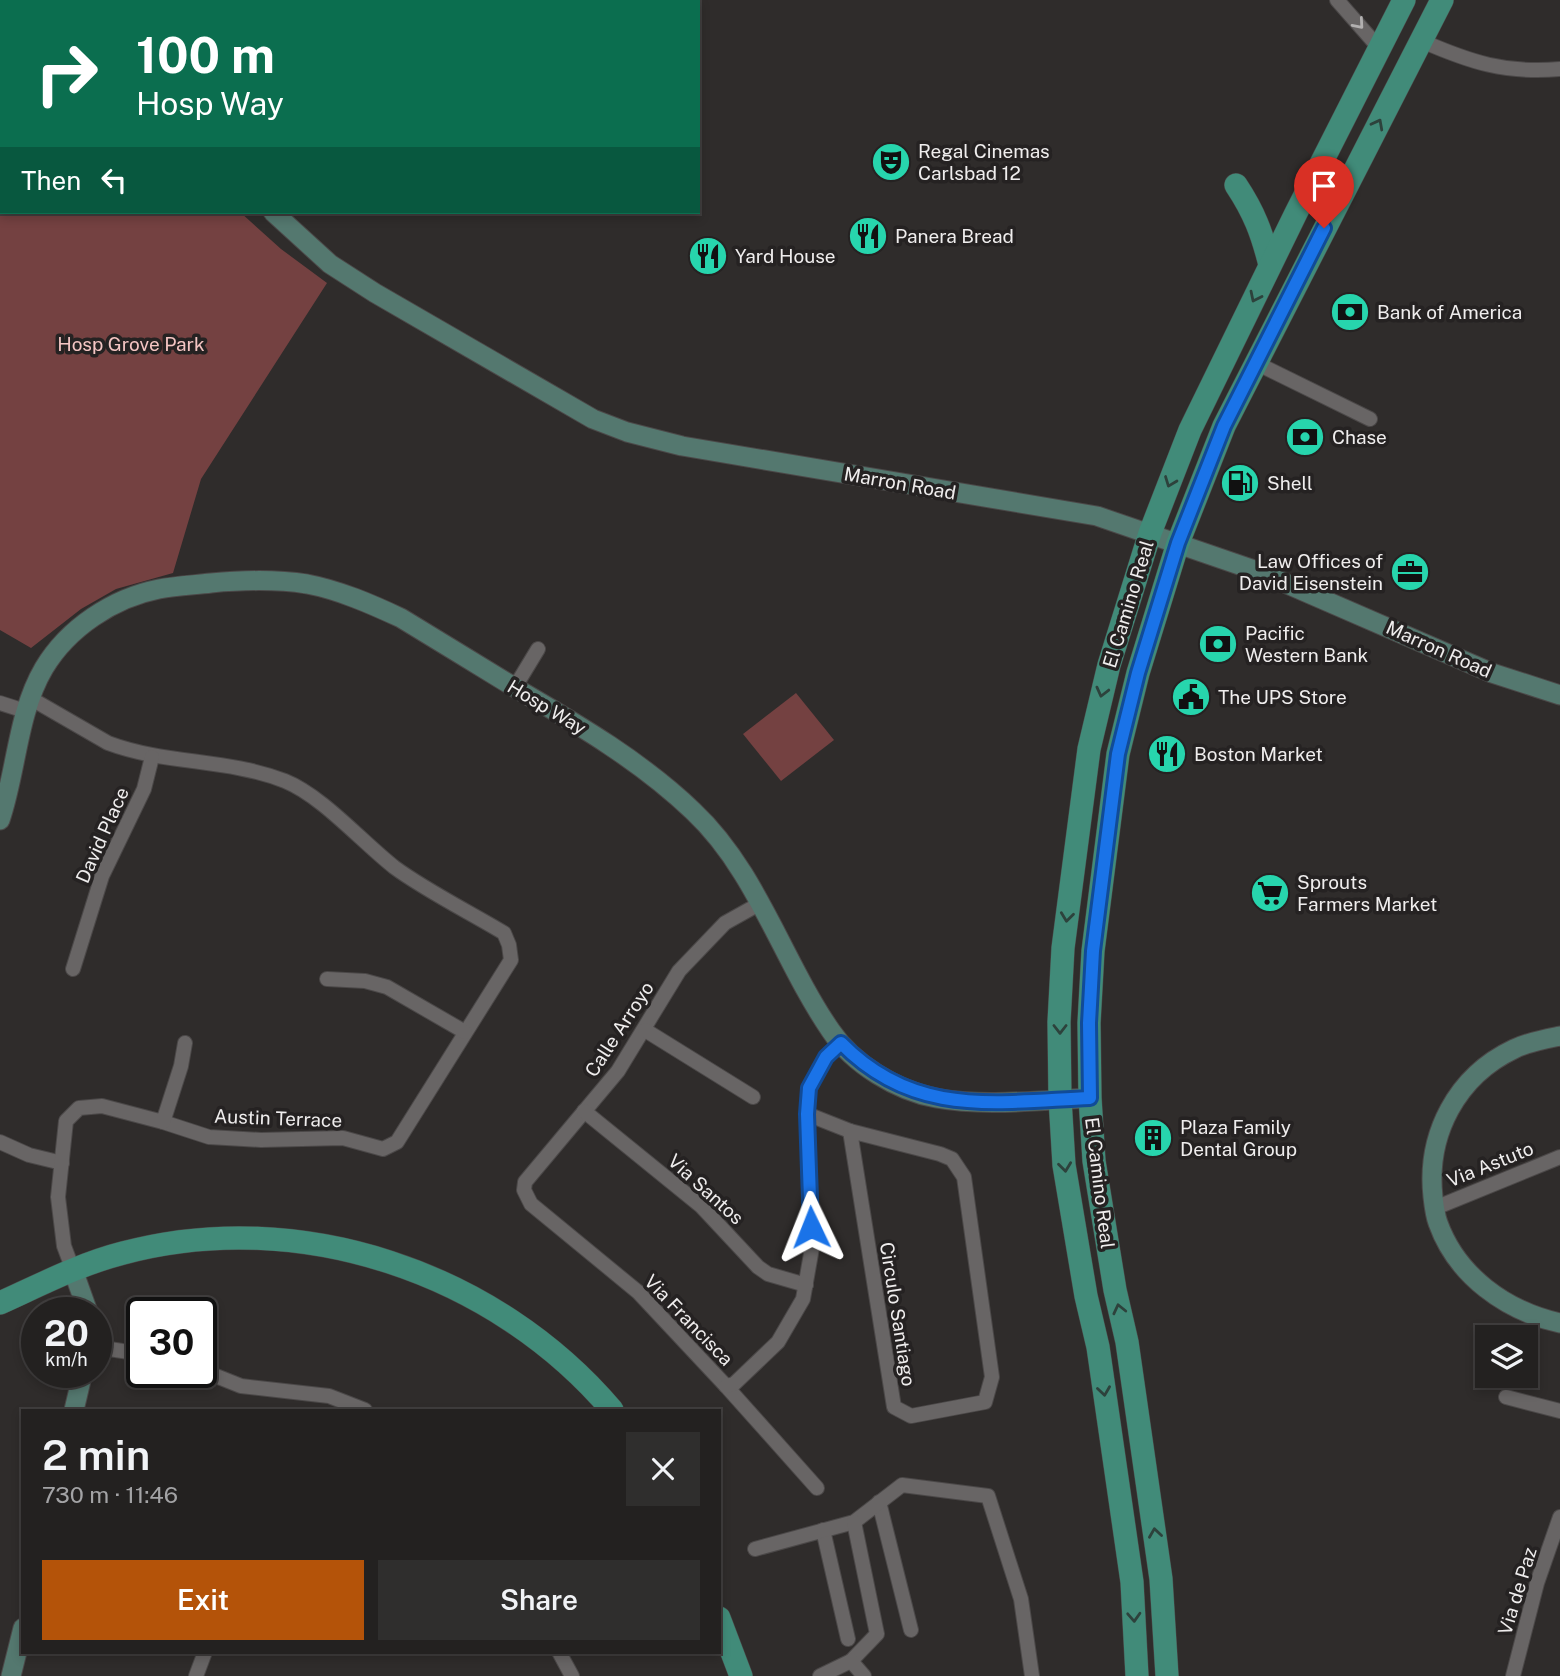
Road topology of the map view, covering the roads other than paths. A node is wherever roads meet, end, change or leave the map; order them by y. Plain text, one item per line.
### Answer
1 (1337, 0) edge
2 (1404, 0) edge
3 (1442, 0) edge
4 (1422, 41) junction
5 (1380, 49) junction
6 (1560, 69) edge
7 (1236, 185) dead end
8 (275, 214) edge
9 (1270, 265) junction
10 (1256, 363) junction
11 (1370, 419) dead end
12 (1150, 533) junction
13 (1178, 543) junction
14 (538, 649) dead end
15 (515, 687) junction
16 (1560, 695) edge
17 (0, 703) edge
18 (27, 705) junction
19 (152, 757) junction
20 (0, 820) edge
21 (759, 904) junction
22 (73, 969) dead end
23 (327, 979) dead end
24 (645, 1030) junction
25 (465, 1032) junction
26 (1560, 1035) edge
27 (185, 1043) dead end
28 (841, 1043) junction
29 (754, 1097) dead end
30 (1090, 1098) junction
31 (1060, 1099) junction
32 (584, 1111) junction
33 (807, 1114) junction
34 (163, 1122) junction
35 (850, 1131) junction
36 (0, 1142) edge
37 (1560, 1157) edge
38 (61, 1163) junction
39 (524, 1190) joint
40 (1434, 1208) junction
41 (73, 1270) junction
42 (806, 1285) junction
43 (83, 1297) edge
44 (0, 1303) edge
45 (1560, 1323) edge
46 (217, 1376) edge
47 (726, 1386) junction
48 (79, 1388) edge
49 (1506, 1398) dead end
50 (74, 1409) edge
51 (362, 1409) edge
52 (611, 1409) edge
53 (1560, 1410) edge
54 (817, 1488) dead end
55 (879, 1502) junction
56 (1560, 1517) edge
57 (854, 1522) junction
58 (823, 1530) junction
59 (1556, 1541) edge
60 (755, 1549) dead end
61 (721, 1623) edge
62 (911, 1630) dead end
63 (21, 1636) edge
64 (848, 1639) dead end
65 (204, 1654) edge
66 (560, 1654) edge
67 (851, 1661) junction
68 (11, 1676) edge
69 (196, 1676) edge
70 (572, 1676) edge
71 (741, 1676) edge
72 (820, 1676) edge
73 (864, 1676) edge
74 (1032, 1676) edge
75 (1137, 1676) edge
76 (1167, 1676) edge
77 (1513, 1676) edge

1 -> 5 street
2 - 5 main road, El Camino Real
3 - 4 main road, El Camino Real
4 - 6 street
10 -> 4 main road, El Camino Real
5 - 9 main road, El Camino Real
7 - 9 main road
8 - 12 street, Marron Road
9 -> 12 main road, El Camino Real
10 - 11 street
10 - 13 main road, El Camino Real
12 - 13 street, Marron Road
12 -> 31 main road, El Camino Real
13 - 16 street, Marron Road
13 - 30 main road, El Camino Real
14 - 15 street
15 - 18 street, Hosp Way
15 - 21 street, Hosp Way
17 - 18 street, Austin Terrace
18 - 19 street, Austin Terrace
18 - 20 street, Hosp Way
19 - 22 street, David Place
19 - 25 street, Austin Terrace
21 - 24 street, Calle Arroyo
21 - 28 street, Hosp Way
23 - 25 street
24 - 29 street
24 - 32 street, Calle Arroyo
25 - 34 street, Austin Terrace
26 - 40 street
27 - 34 street
28 - 31 street, Hosp Way
28 - 33 street
30 - 31 street, Hosp Way
76 -> 30 main road, El Camino Real
31 -> 75 main road, El Camino Real
32 - 39 street, Calle Arroyo
32 - 42 street, Via Santos
33 - 35 street
33 - 42 street
34 - 38 street, Austin Terrace
35 - 35 street, Circulo Santiago
36 - 38 street
37 - 40 street, Via Astuto
38 - 41 street, Austin Terrace
39 - 47 street, Via Francisca
40 - 45 street
41 - 43 street
41 - 44 main road
41 - 52 main road
42 - 47 street
46 - 51 street
47 - 54 street, Via Francisca
48 - 50 street
49 - 53 street
55 - 57 street
55 - 62 street
55 - 74 street
56 - 59 street, Via de Paz
57 - 58 street
57 - 67 street
58 - 60 street
58 - 64 street
59 - 77 street, Via de Paz
61 - 71 main road
63 - 68 street
65 - 69 street
66 - 70 street
67 - 72 street
67 - 73 street

